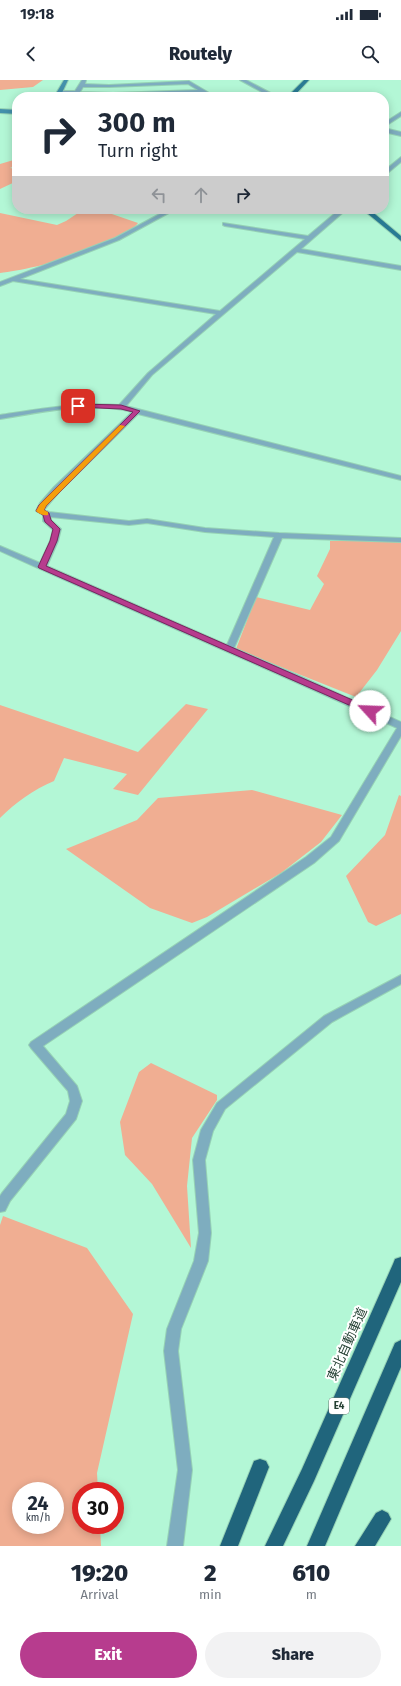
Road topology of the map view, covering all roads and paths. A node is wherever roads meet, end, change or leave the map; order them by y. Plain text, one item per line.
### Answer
1 (66, 80) edge
2 (242, 80) edge
3 (307, 80) edge
4 (83, 82) edge
5 (204, 91) joint
6 (60, 92) edge
7 (78, 92) edge
8 (186, 92) edge
9 (265, 92) edge
10 (295, 92) edge
11 (0, 111) edge
12 (12, 112) edge
13 (401, 114) edge
14 (389, 122) edge
15 (389, 131) edge
16 (401, 134) edge
17 (401, 159) edge
18 (389, 170) edge
19 (164, 214) edge
20 (338, 214) edge
21 (371, 214) edge
22 (225, 224) dead end
23 (309, 238) junction
24 (401, 239) edge
25 (295, 250) junction
26 (401, 268) edge
27 (11, 279) junction
28 (0, 284) edge
29 (222, 313) junction
30 (121, 407) junction
31 (137, 411) junction
32 (0, 416) edge
33 (401, 478) edge
34 (47, 514) junction
35 (279, 535) junction
36 (401, 540) edge
37 (0, 548) edge
38 (42, 567) junction
39 (229, 650) junction
40 (401, 727) edge
41 (401, 979) edge
42 (0, 1207) edge
43 (401, 1264) edge
44 (401, 1348) edge
45 (260, 1467) dead end
46 (382, 1519) dead end
47 (175, 1546) edge
48 (229, 1546) edge
49 (274, 1546) edge
50 (316, 1546) edge
51 (364, 1546) edge

1 - 6 street
2 - 9 street
3 - 10 main road
4 - 5 street
4 - 7 street
5 - 8 street
11 - 12 street
13 - 14 street
15 - 16 street
17 - 18 street
19 - 27 street
20 - 23 street
21 - 24 main road
22 - 23 street
23 - 25 street
25 - 26 street
25 - 29 street
27 - 28 street
27 - 29 street
29 - 30 street
30 - 31 street
30 - 32 street
31 - 33 street
31 - 34 street
34 - 35 street
34 - 38 street
35 - 36 street
35 - 39 street
37 - 38 street
38 - 39 street
39 - 40 street
40 - 42 street
41 - 47 street
43 - 49 highway, 東北自動車道 / E4
44 - 50 highway
45 - 48 highway
46 - 51 highway

